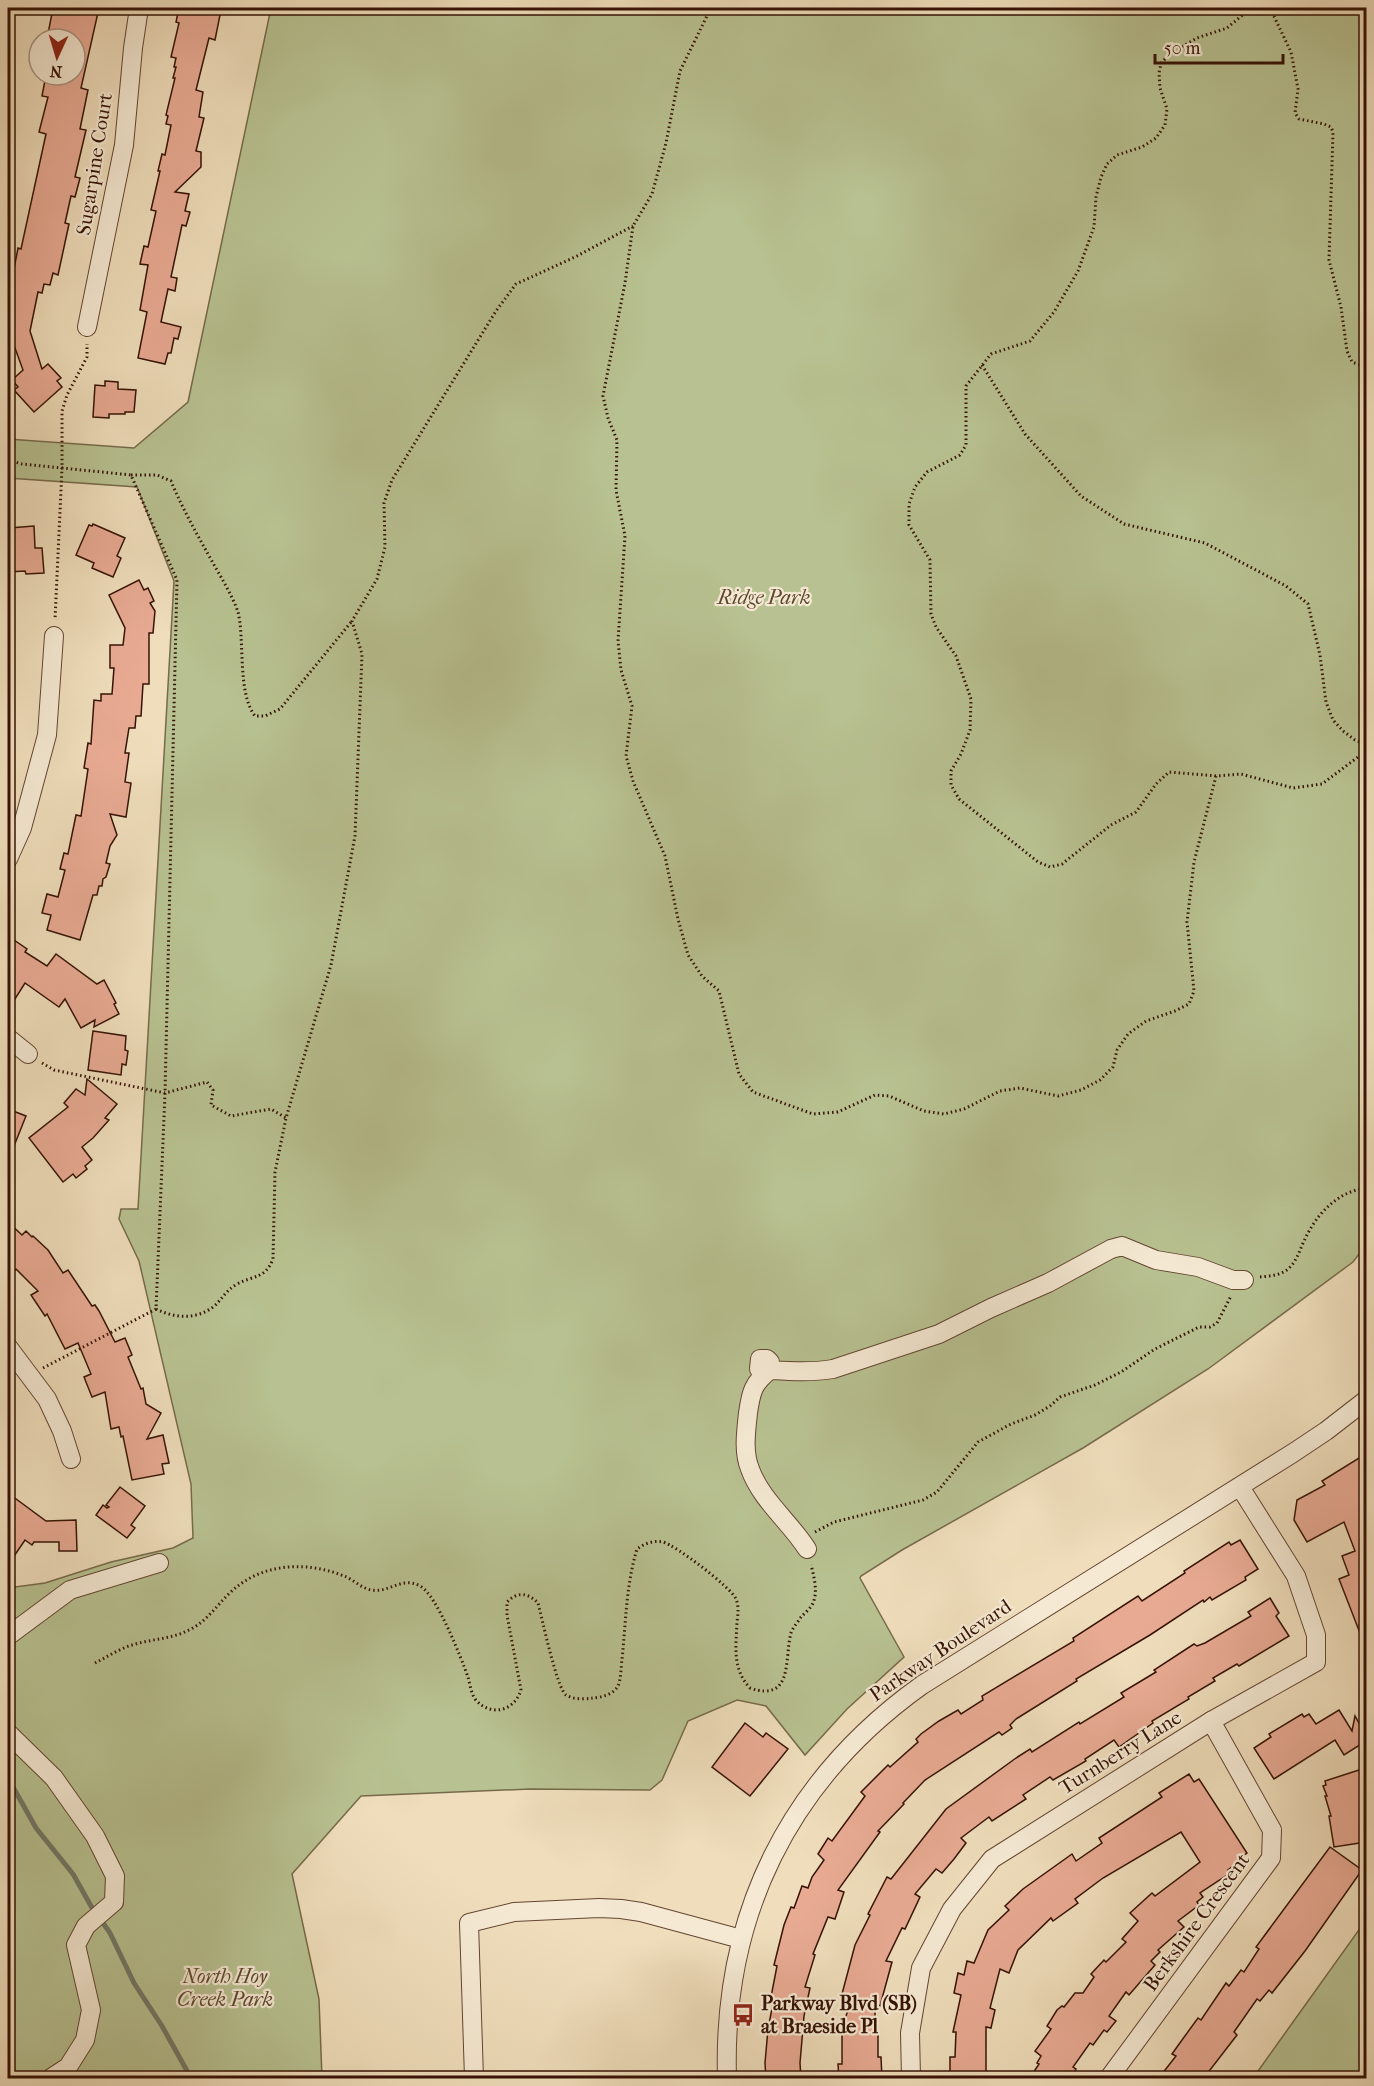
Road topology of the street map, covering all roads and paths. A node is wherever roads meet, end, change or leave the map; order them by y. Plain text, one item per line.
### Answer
1 (139, 8) edge
2 (709, 8) edge
3 (1251, 8) edge
4 (1270, 8) edge
5 (633, 226) junction
6 (87, 327) joint
7 (982, 365) junction
8 (1366, 367) edge
9 (8, 460) edge
10 (62, 468) junction
11 (131, 475) junction
12 (352, 621) junction
13 (54, 636) joint
14 (1366, 744) edge
15 (1366, 751) edge
16 (1216, 776) junction
17 (8, 860) edge
18 (8, 1038) edge
19 (28, 1054) joint
20 (165, 1094) junction
21 (286, 1118) junction
22 (1366, 1188) edge
23 (1244, 1280) junction
24 (156, 1309) junction
25 (8, 1347) edge
26 (28, 1375) junction
27 (1366, 1400) edge
28 (71, 1459) dead end
29 (1240, 1487) junction
30 (807, 1549) junction
31 (159, 1563) dead end
32 (8, 1636) edge
33 (95, 1664) dead end
34 (1211, 1721) junction
35 (8, 1733) edge
36 (741, 1939) junction
37 (51, 2079) edge
38 (474, 2079) edge
39 (727, 2079) edge
40 (911, 2079) edge
41 (1109, 2079) edge

1 - 6 street, Sugarpine Court
2 - 5 path
3 - 7 path
4 - 8 path
5 - 12 path
5 - 16 path
6 - 10 path
7 - 14 path
7 - 16 path
9 - 10 path
10 - 11 path
10 - 13 path
11 - 12 path
11 - 20 path
12 - 21 path
13 - 17 street
15 - 16 path
18 - 19 street
19 - 20 path
20 - 21 path
20 - 24 path
21 - 24 path
22 - 23 path
23 - 30 path
23 - 30 street
24 - 26 path
25 - 26 street
26 - 28 street
27 - 29 street, Parkway Boulevard
29 - 34 street, Turnberry Lane
29 - 36 street, Parkway Boulevard
30 - 33 path
31 - 32 street
34 - 40 street, Turnberry Lane
34 - 41 street, Berkshire Crescent
35 - 37 street
36 - 38 street
36 - 39 street, Parkway Boulevard

